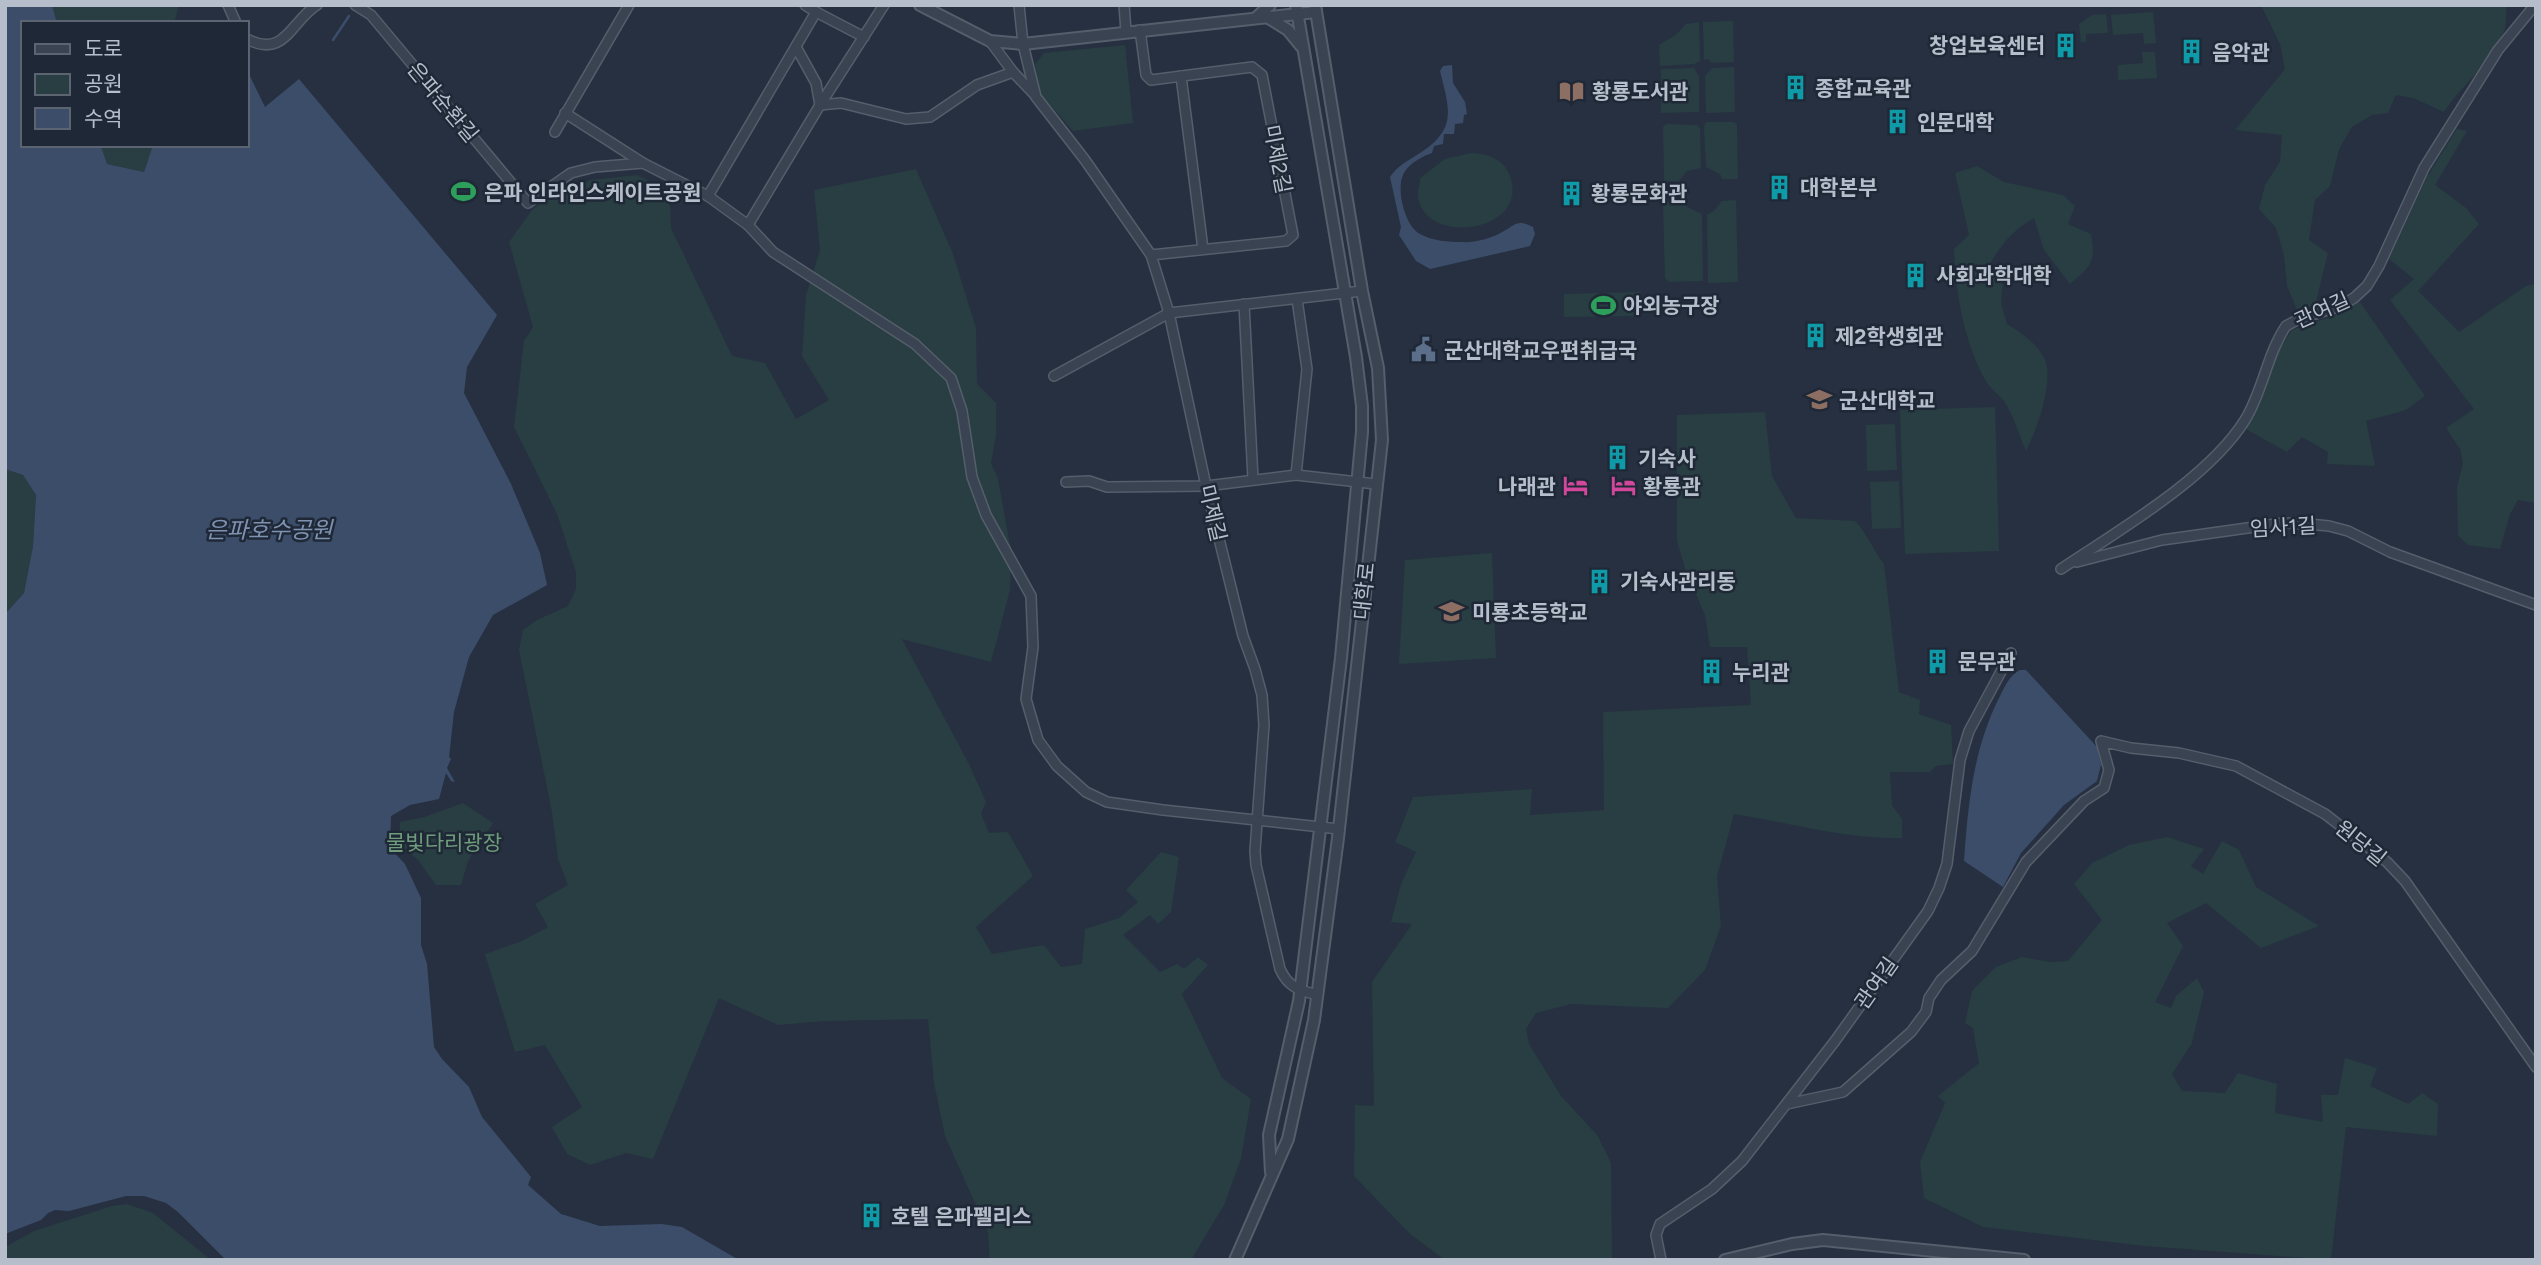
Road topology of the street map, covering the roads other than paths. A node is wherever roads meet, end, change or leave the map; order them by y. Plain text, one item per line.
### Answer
1 (228, 5) edge
2 (317, 5) edge
3 (355, 5) edge
4 (629, 5) edge
5 (805, 5) edge
6 (884, 5) edge
7 (920, 5) edge
8 (1019, 5) edge
9 (1124, 5) edge
10 (1270, 5) edge
11 (2535, 5) edge
12 (1315, 8) edge
13 (1296, 9) edge
14 (816, 12) junction
15 (1261, 17) junction
16 (235, 21) edge
17 (1140, 30) junction
18 (1126, 32) junction
19 (864, 37) junction
20 (248, 40) edge
21 (990, 41) junction
22 (1023, 44) junction
23 (796, 47) junction
24 (1303, 51) junction
25 (1013, 72) junction
26 (1181, 76) junction
27 (1036, 97) junction
28 (820, 105) junction
29 (565, 113) junction
30 (555, 132) dead end
31 (643, 163) junction
32 (708, 196) junction
33 (748, 225) junction
34 (1203, 248) junction
35 (1151, 255) junction
36 (1363, 291) junction
37 (1346, 293) junction
38 (1297, 299) junction
39 (1244, 304) junction
40 (1169, 313) junction
41 (1054, 376) dead end
42 (1296, 475) junction
43 (1253, 479) junction
44 (1066, 482) dead end
45 (1357, 482) junction
46 (1376, 484) junction
47 (1206, 486) junction
48 (2061, 569) joint
49 (2536, 605) edge
50 (2011, 653) dead end
51 (1257, 819) junction
52 (1320, 827) junction
53 (1339, 829) junction
54 (1300, 990) junction
55 (1317, 995) junction
56 (2536, 1067) edge
57 (1787, 1104) junction
58 (1271, 1175) junction
59 (1235, 1260) edge
60 (1661, 1260) edge
61 (1726, 1260) edge
62 (2024, 1260) edge

1 - 16 street
2 - 20 street
3 - 31 street, 은파순환길
4 - 29 street
5 - 14 street
6 - 19 street
7 - 21 street
8 - 22 street, 미제길
9 - 18 street
10 - 15 street
11 - 48 street, 관여길
12 - 13 street
12 - 36 street, 대학로
13 - 15 street
13 - 24 street, 대학로
14 - 19 street
14 - 23 street
15 - 17 street
15 - 24 street
17 - 18 street
17 - 26 street, 미제2길
18 - 22 street
19 - 28 street
21 - 22 street
21 - 25 street
22 - 27 street, 미제길
23 - 28 street
23 - 32 street
24 - 37 street, 대학로
25 - 27 street
25 - 28 street
26 - 34 street
26 - 34 street, 미제2길
27 - 35 street, 미제길
28 - 33 street
29 - 30 street
29 - 31 street
31 - 32 street
32 - 33 street
33 - 51 street
34 - 35 street, 미제2길
35 - 40 street, 미제길
36 - 37 street
36 - 46 street, 대학로
37 - 38 street
37 - 45 street, 대학로
38 - 39 street
38 - 42 street
39 - 40 street
39 - 43 street
40 - 41 street
40 - 47 street, 미제길
42 - 43 street
42 - 45 street
43 - 47 street
44 - 47 street
45 - 46 street
45 - 52 street, 대학로
46 - 53 street, 대학로
47 - 51 street, 미제길
48 - 49 street, 임사1길
50 - 57 street, 관여길
51 - 52 street
51 - 54 street, 미제길
52 - 53 street
52 - 54 street, 대학로
53 - 55 street, 대학로
54 - 55 street
54 - 58 street, 대학로
55 - 58 street, 대학로
56 - 57 street, 원당길
57 - 60 street, 관여길
58 - 59 street, 대학로
61 - 62 street

